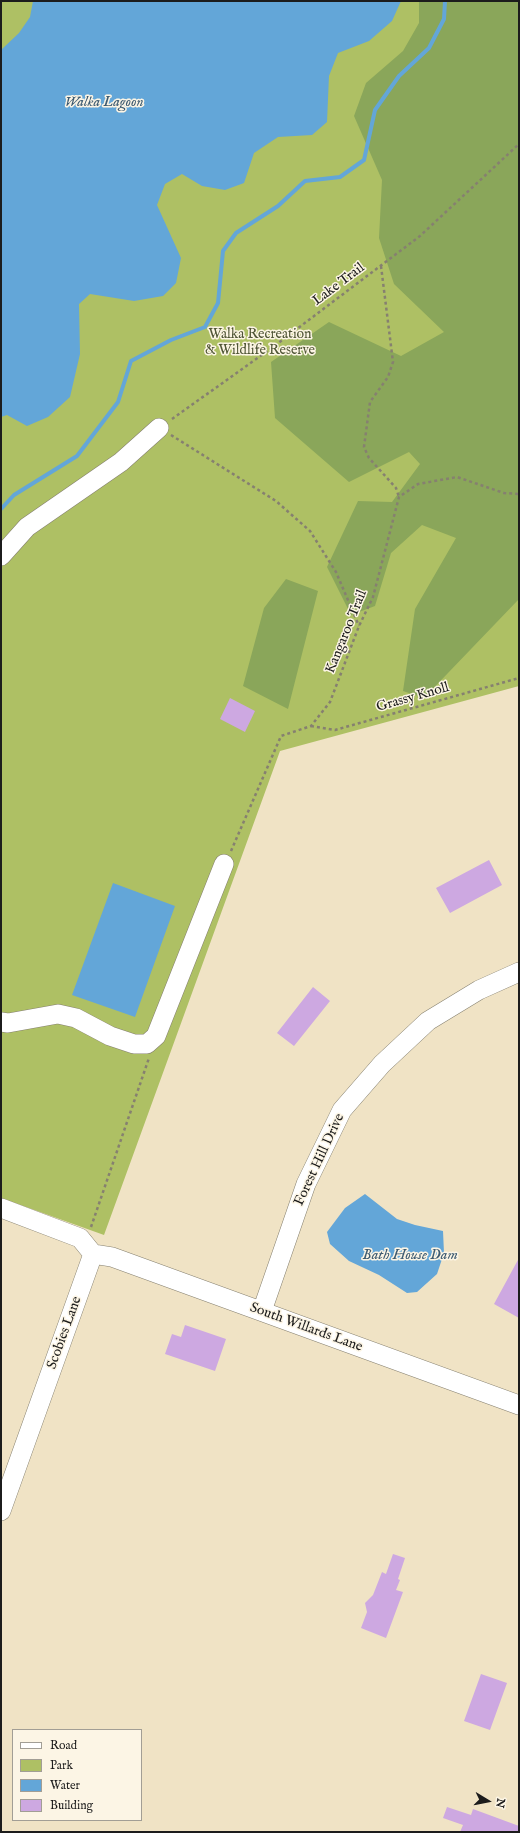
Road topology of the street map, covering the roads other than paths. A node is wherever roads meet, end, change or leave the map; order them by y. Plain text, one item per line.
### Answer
1 (159, 428) road end
2 (1, 556) edge
3 (224, 864) road end
4 (519, 972) edge
5 (1, 1022) edge
6 (1, 1208) edge
7 (89, 1249) junction
8 (262, 1312) junction
9 (519, 1405) edge
10 (1, 1511) edge

1 - 2 street
3 - 5 street
4 - 8 street, Forest Hill Drive
6 - 7 street
7 - 8 street, South Willards Lane
7 - 10 street, Scobies Lane
8 - 9 street, South Willards Lane

